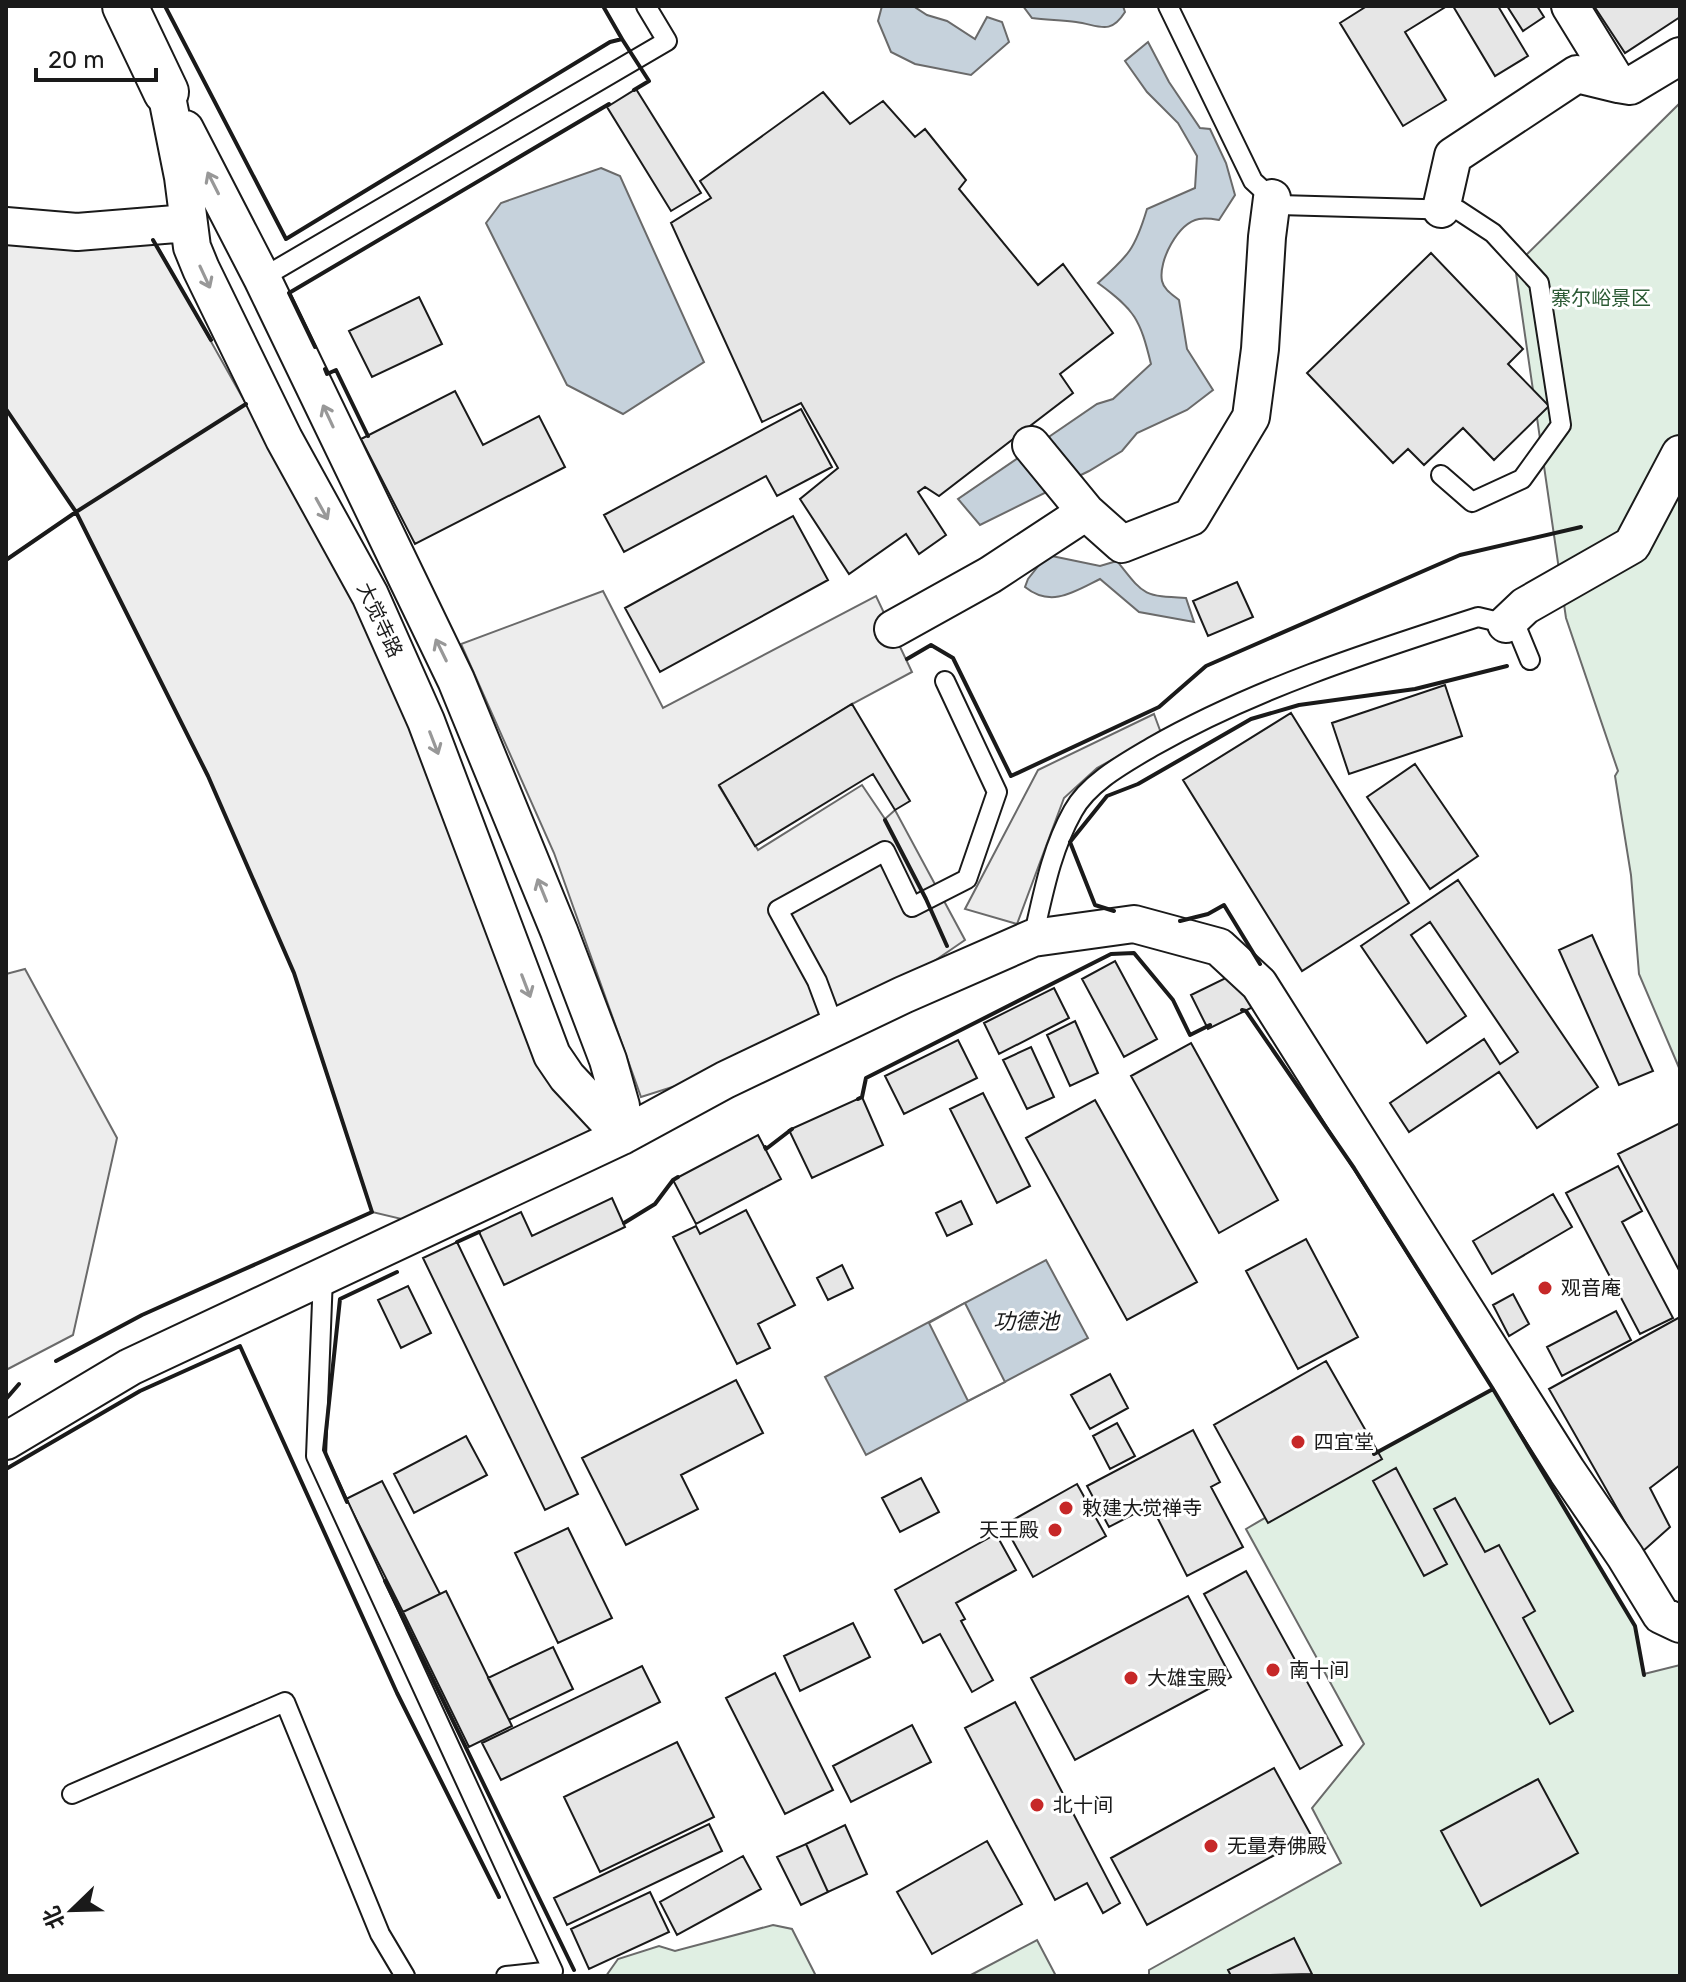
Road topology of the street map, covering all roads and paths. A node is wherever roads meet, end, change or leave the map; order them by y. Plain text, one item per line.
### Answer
1 (125, 6) edge
2 (646, 6) edge
3 (1168, 6) edge
4 (1570, 6) edge
5 (1680, 56) edge
6 (1618, 84) junction
7 (166, 92) junction
8 (1272, 198) junction
9 (1441, 209) junction
10 (188, 223) junction
11 (6, 226) edge
12 (262, 278) junction
13 (1031, 445) dead end
14 (1680, 454) edge
15 (1441, 475) dead end
16 (1086, 512) junction
17 (1506, 624) junction
18 (893, 629) dead end
19 (1530, 660) dead end
20 (945, 681) dead end
21 (1033, 938) junction
22 (835, 1029) junction
23 (622, 1136) junction
24 (323, 1276) junction
25 (6, 1441) edge
26 (1680, 1624) edge
27 (72, 1794) dead end
28 (554, 1974) edge
29 (405, 1976) edge
30 (506, 1976) edge
31 (514, 1976) edge

1 - 7 street, 大觉寺路
2 - 12 lane
3 - 8 lane
4 - 6 street
5 - 6 street
6 - 9 street
7 - 10 street, 大觉寺路
12 -> 7 street, 大觉寺路
8 - 9 lane
8 - 16 street
9 - 15 lane
10 - 11 street
10 -> 23 street, 大觉寺路
23 -> 12 street, 大觉寺路
13 - 16 street
14 - 17 street
16 - 18 street
17 - 19 lane
17 - 21 lane
20 - 22 lane
21 - 22 street
21 - 26 street
22 - 23 street
23 - 24 street
24 - 25 street
24 - 28 lane
27 - 29 lane
28 - 31 lane
30 - 31 lane

